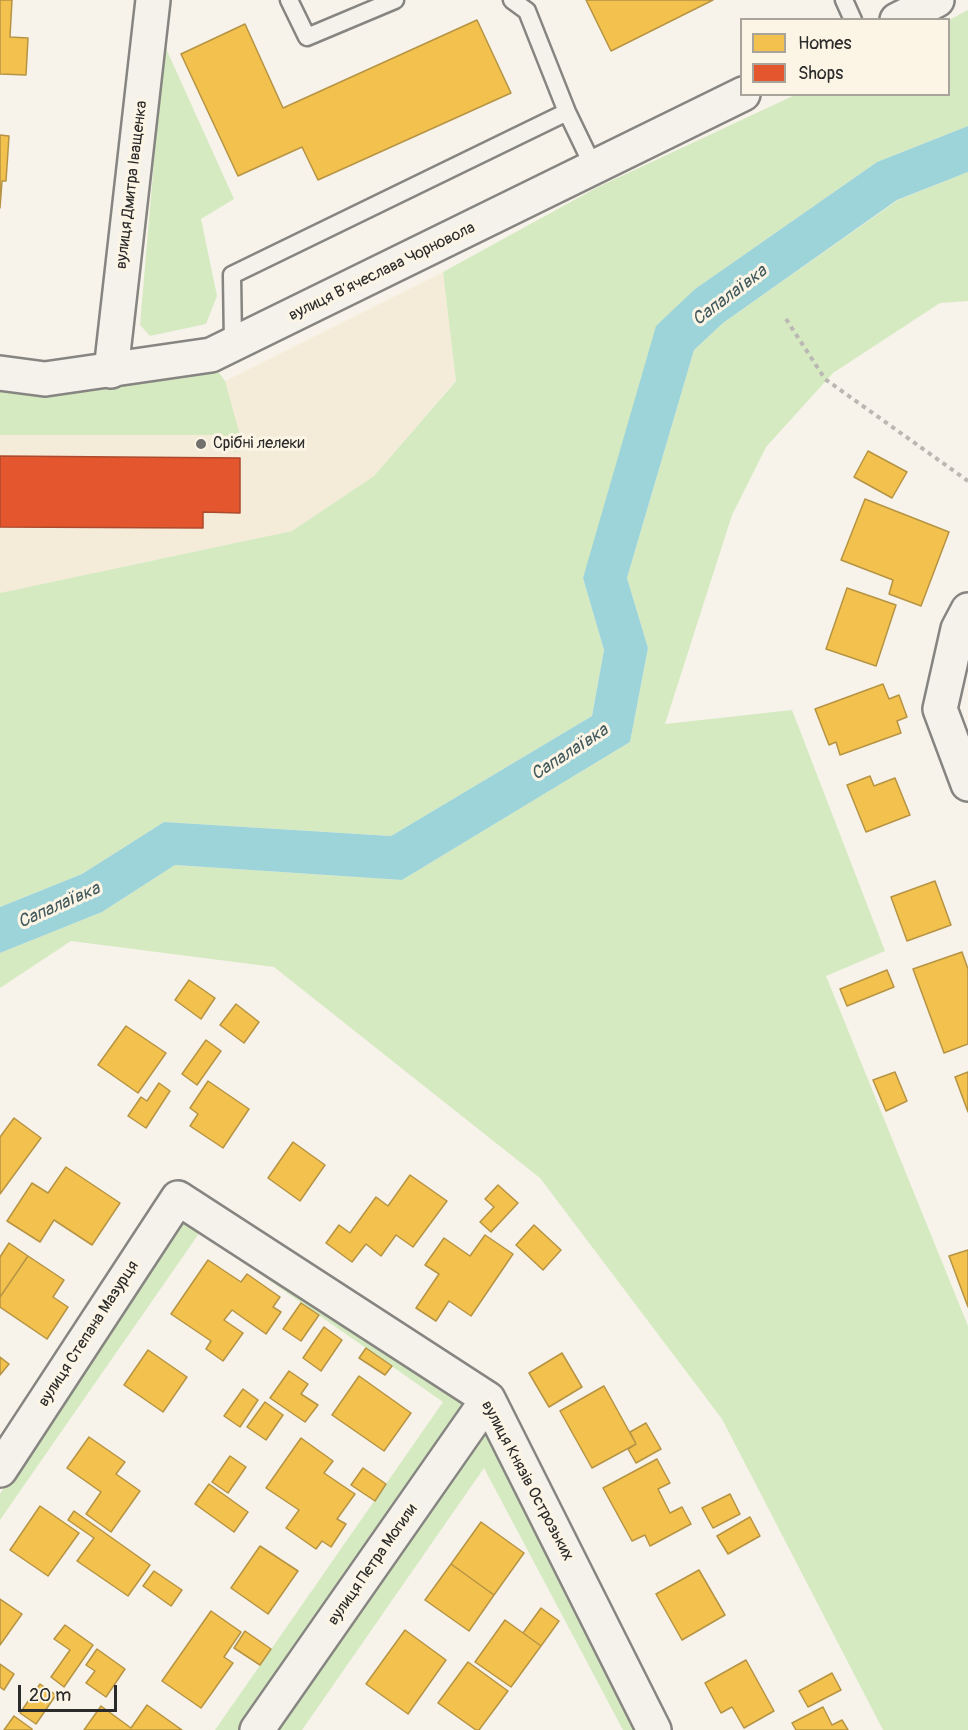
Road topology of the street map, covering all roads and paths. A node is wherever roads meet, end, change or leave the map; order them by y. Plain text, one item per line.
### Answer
1 (153, 0) edge
2 (289, 0) edge
3 (395, 0) edge
4 (512, 0) edge
5 (844, 0) edge
6 (937, 0) edge
7 (853, 18) edge
8 (901, 18) edge
9 (740, 95) edge
10 (567, 112) junction
11 (594, 168) junction
12 (786, 319) dead end
13 (233, 344) junction
14 (111, 371) junction
15 (0, 373) edge
16 (968, 480) edge
17 (968, 610) edge
18 (968, 784) edge
19 (178, 1198) joint
20 (488, 1399) junction
21 (0, 1470) edge
22 (257, 1730) edge
23 (654, 1730) edge

1 - 14 street, вулиця Дмитра Іващенка
2 - 3 lane
4 - 10 lane
5 - 7 lane
6 - 8 street
9 - 11 street, вулиця Вʼячеслава Чорновола
10 - 11 lane
10 - 13 lane
11 - 13 street, вулиця Вʼячеслава Чорновола
12 - 16 path
13 - 14 street, вулиця Вʼячеслава Чорновола
14 - 15 street, вулиця Вʼячеслава Чорновола
17 - 18 street
19 - 20 street, вулиця Князів Острозьких
19 - 21 street, вулиця Степана Мазурця
20 - 22 street, вулиця Петра Могили
20 - 23 street, вулиця Князів Острозьких

